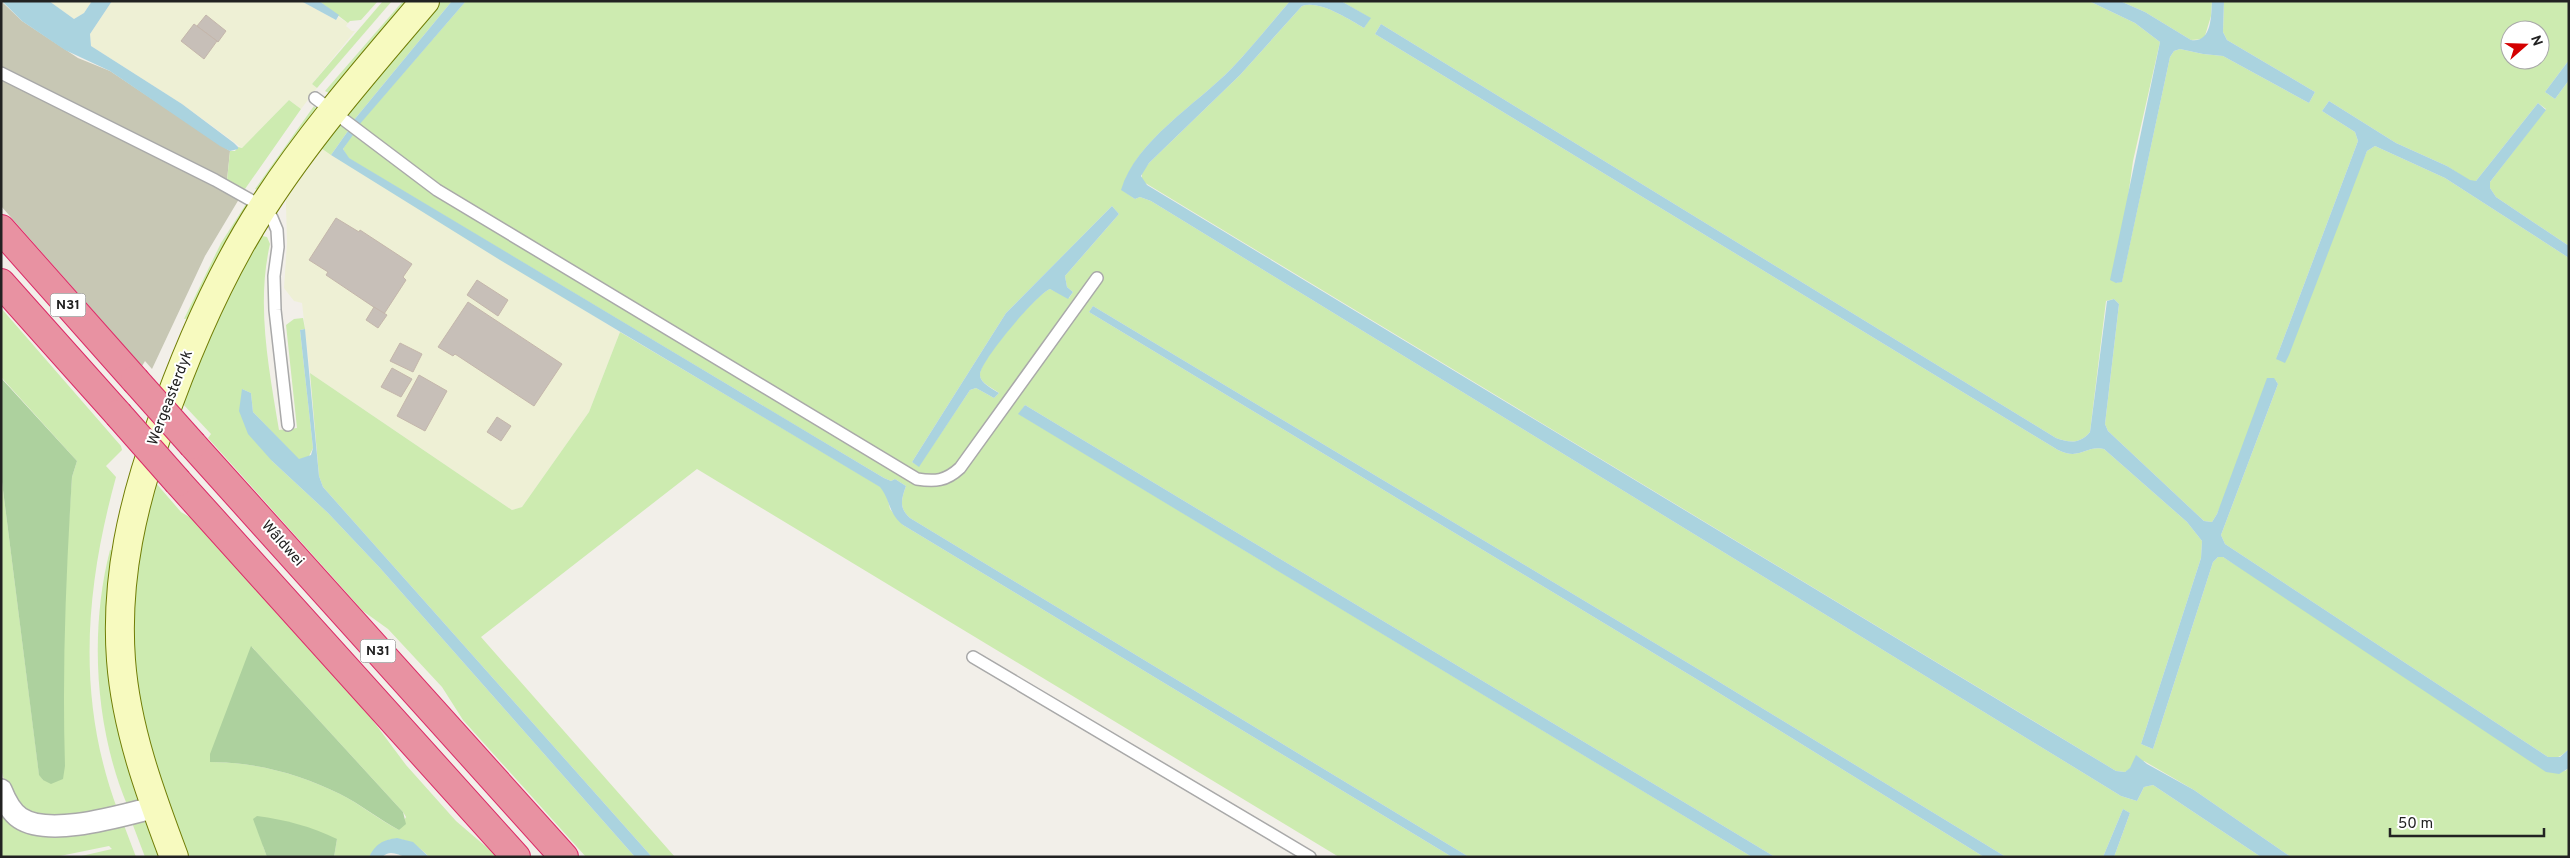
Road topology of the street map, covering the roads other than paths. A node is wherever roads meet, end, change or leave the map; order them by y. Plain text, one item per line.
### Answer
1 (425, 1) edge
2 (1, 73) edge
3 (323, 105) junction
4 (263, 207) junction
5 (1, 230) edge
6 (1097, 278) dead end
7 (1, 283) edge
8 (288, 425) dead end
9 (973, 656) dead end
10 (1, 790) edge
11 (156, 807) junction
12 (174, 857) edge
13 (516, 857) edge
14 (564, 857) edge
15 (1310, 857) edge

1 - 3 street, Wergeasterdyk
2 - 4 lane
3 - 4 street, Wergeasterdyk
3 - 6 lane
4 - 8 lane
4 - 11 street, Wergeasterdyk
5 - 14 highway, Wâldwei / N31, bridge
7 - 13 highway, N31, bridge
9 - 15 lane
10 - 11 street
11 - 12 street, Wergeasterdyk

